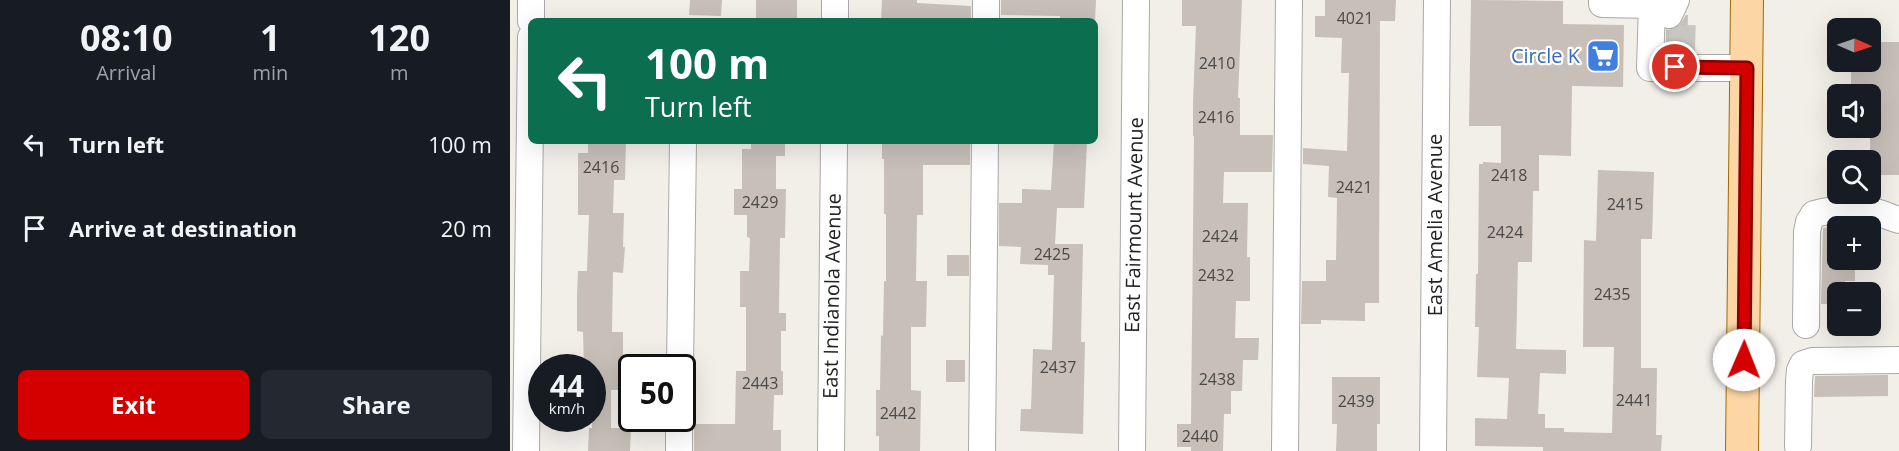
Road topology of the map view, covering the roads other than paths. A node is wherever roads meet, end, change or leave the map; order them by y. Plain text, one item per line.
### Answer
1 (531, 0) edge
2 (835, 0) edge
3 (986, 0) edge
4 (1136, 0) edge
5 (1289, 0) edge
6 (1437, 0) edge
7 (1602, 0) edge
8 (1748, 0) edge
9 (531, 18) edge
10 (835, 18) edge
11 (986, 18) edge
12 (1747, 68) junction
13 (530, 144) edge
14 (683, 144) edge
15 (834, 144) edge
16 (985, 144) edge
17 (1899, 220) edge
18 (1806, 325) dead end
19 (680, 354) edge
20 (1899, 360) edge
21 (680, 432) edge
22 (1798, 446) dead end
23 (526, 451) edge
24 (679, 451) edge
25 (831, 451) edge
26 (982, 451) edge
27 (1132, 451) edge
28 (1285, 451) edge
29 (1433, 451) edge
30 (1743, 451) edge

1 - 9 street
2 - 10 street
3 - 11 street
4 - 27 street, East Fairmount Avenue
5 - 28 street
6 - 29 street, East Amelia Avenue
7 - 12 street
8 - 12 main road
12 - 30 main road
13 - 23 street
14 - 19 street
15 - 25 street, East Indianola Avenue
16 - 26 street
17 - 18 street
20 - 22 street
21 - 24 street

